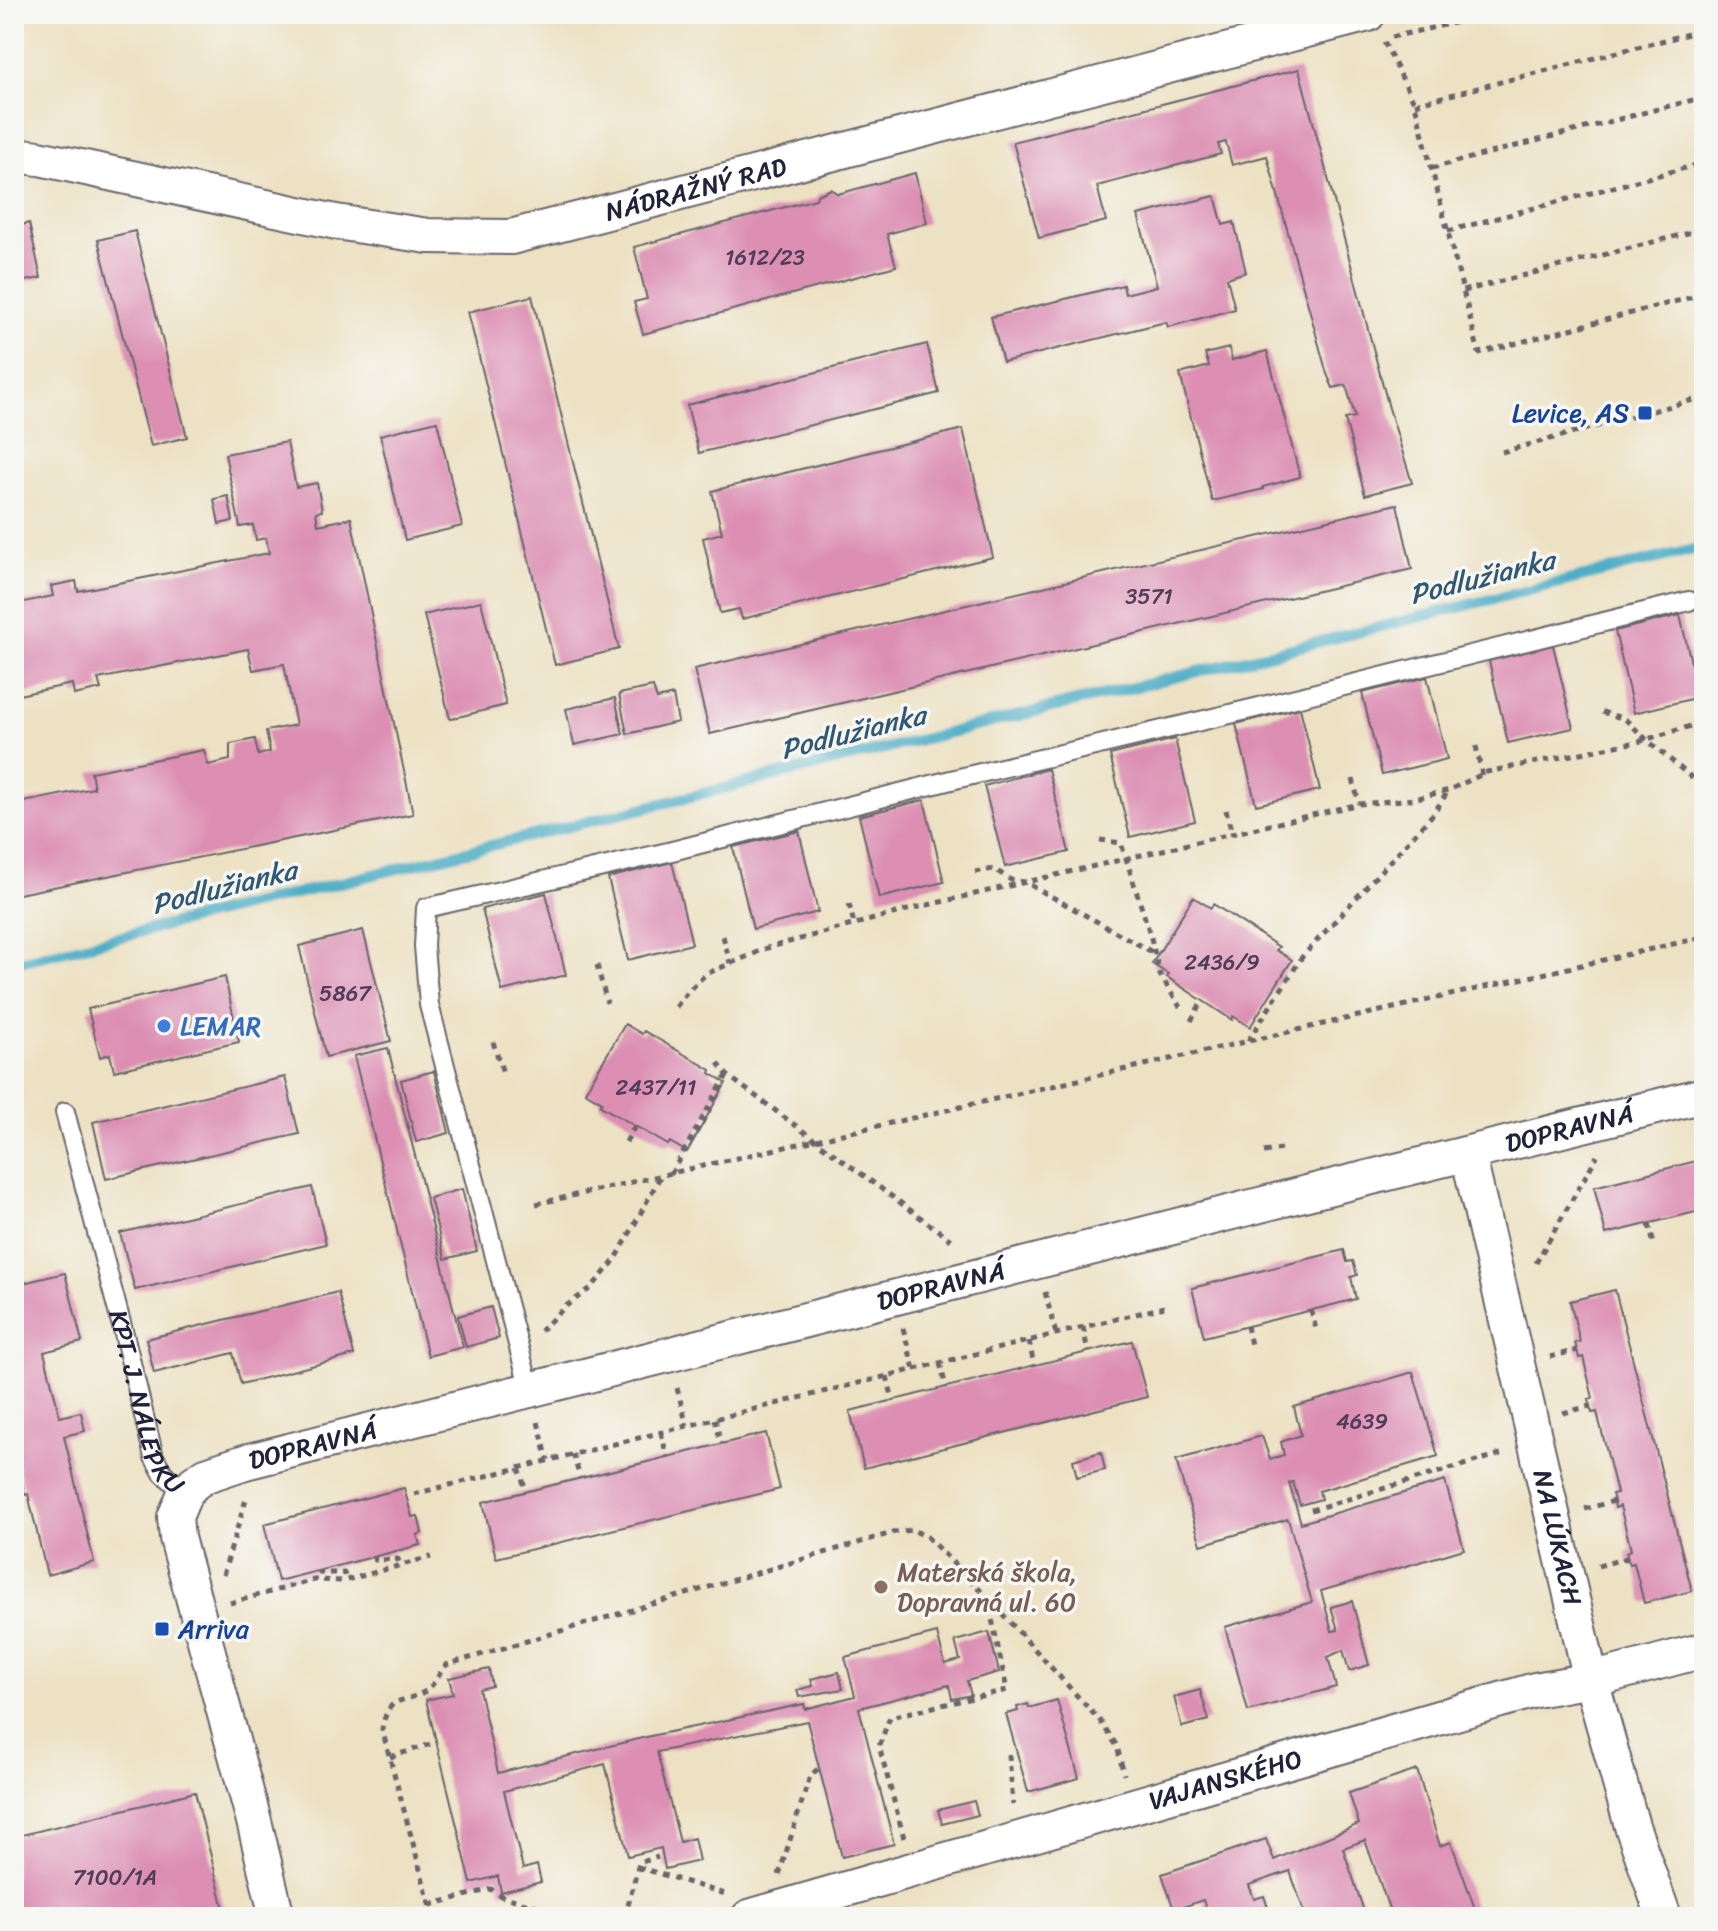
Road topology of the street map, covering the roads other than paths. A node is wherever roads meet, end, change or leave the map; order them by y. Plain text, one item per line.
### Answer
1 (1368, 14) edge
2 (14, 155) edge
3 (1689, 601) dead end
4 (1704, 1095) edge
5 (65, 1112) dead end
6 (1468, 1154) junction
7 (530, 1390) junction
8 (185, 1493) junction
9 (1704, 1650) edge
10 (1591, 1680) junction
11 (741, 1907) edge
12 (277, 1917) edge
13 (1664, 1917) edge

1 - 2 street, NÁDRAŽNÝ RAD
3 - 7 lane
4 - 6 street, DOPRAVNÁ
5 - 8 lane, KPT. J. NÁLEPKU
6 - 7 street, DOPRAVNÁ
6 - 10 street, NA LÚKACH
7 - 8 street, DOPRAVNÁ
8 - 12 street, KPT. J. NÁLEPKU
9 - 10 street, VAJANSKÉHO
10 - 11 street, VAJANSKÉHO
10 - 13 street, NA LÚKACH

